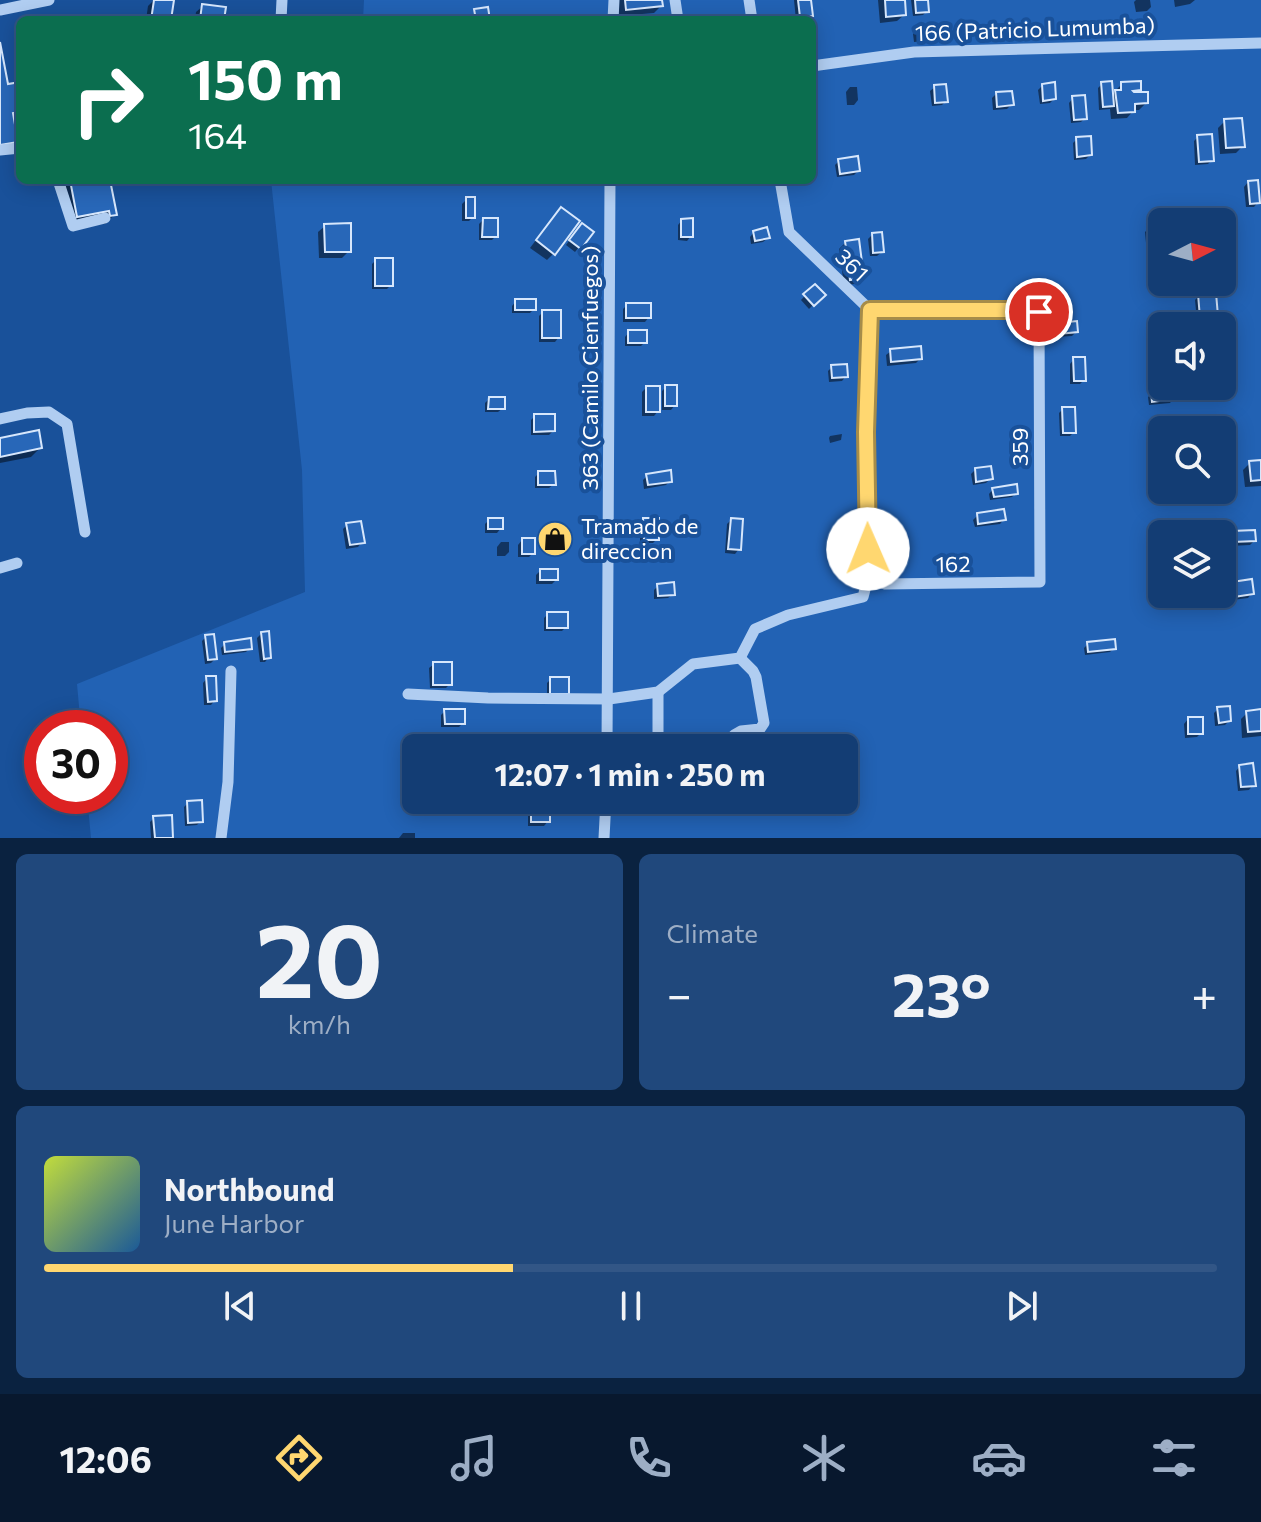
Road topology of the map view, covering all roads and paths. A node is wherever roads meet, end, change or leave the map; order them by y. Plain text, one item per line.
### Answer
1 (49, 0) edge
2 (34, 2) edge
3 (0, 10) edge
4 (1261, 43) edge
5 (816, 65) edge
6 (59, 184) edge
7 (610, 184) edge
8 (781, 184) edge
9 (105, 218) dead end
10 (870, 310) junction
11 (0, 419) edge
12 (85, 532) dead end
13 (17, 563) dead end
14 (0, 568) edge
15 (868, 578) junction
16 (1040, 582) joint
17 (740, 658) junction
18 (231, 671) dead end
19 (658, 692) junction
20 (408, 694) dead end
21 (609, 699) junction
22 (608, 734) edge
23 (658, 734) edge
24 (736, 734) edge
25 (605, 814) edge
26 (221, 838) edge
27 (604, 838) edge

1 - 2 street
2 - 3 street
4 - 5 street, 166 (Patricio Lumumba)
6 - 9 street
7 - 21 street, 363 (Camilo Cienfuegos)
8 - 10 street, 361
10 - 15 street, 361
10 - 16 street, 359
11 - 12 street
13 - 14 street
15 - 16 street, 162
15 - 17 street
17 - 19 street
17 - 24 street
18 - 26 street
19 - 21 street
19 - 23 street
20 - 21 street
21 - 22 street, 363 (Camilo Cienfuegos)
25 - 27 street

